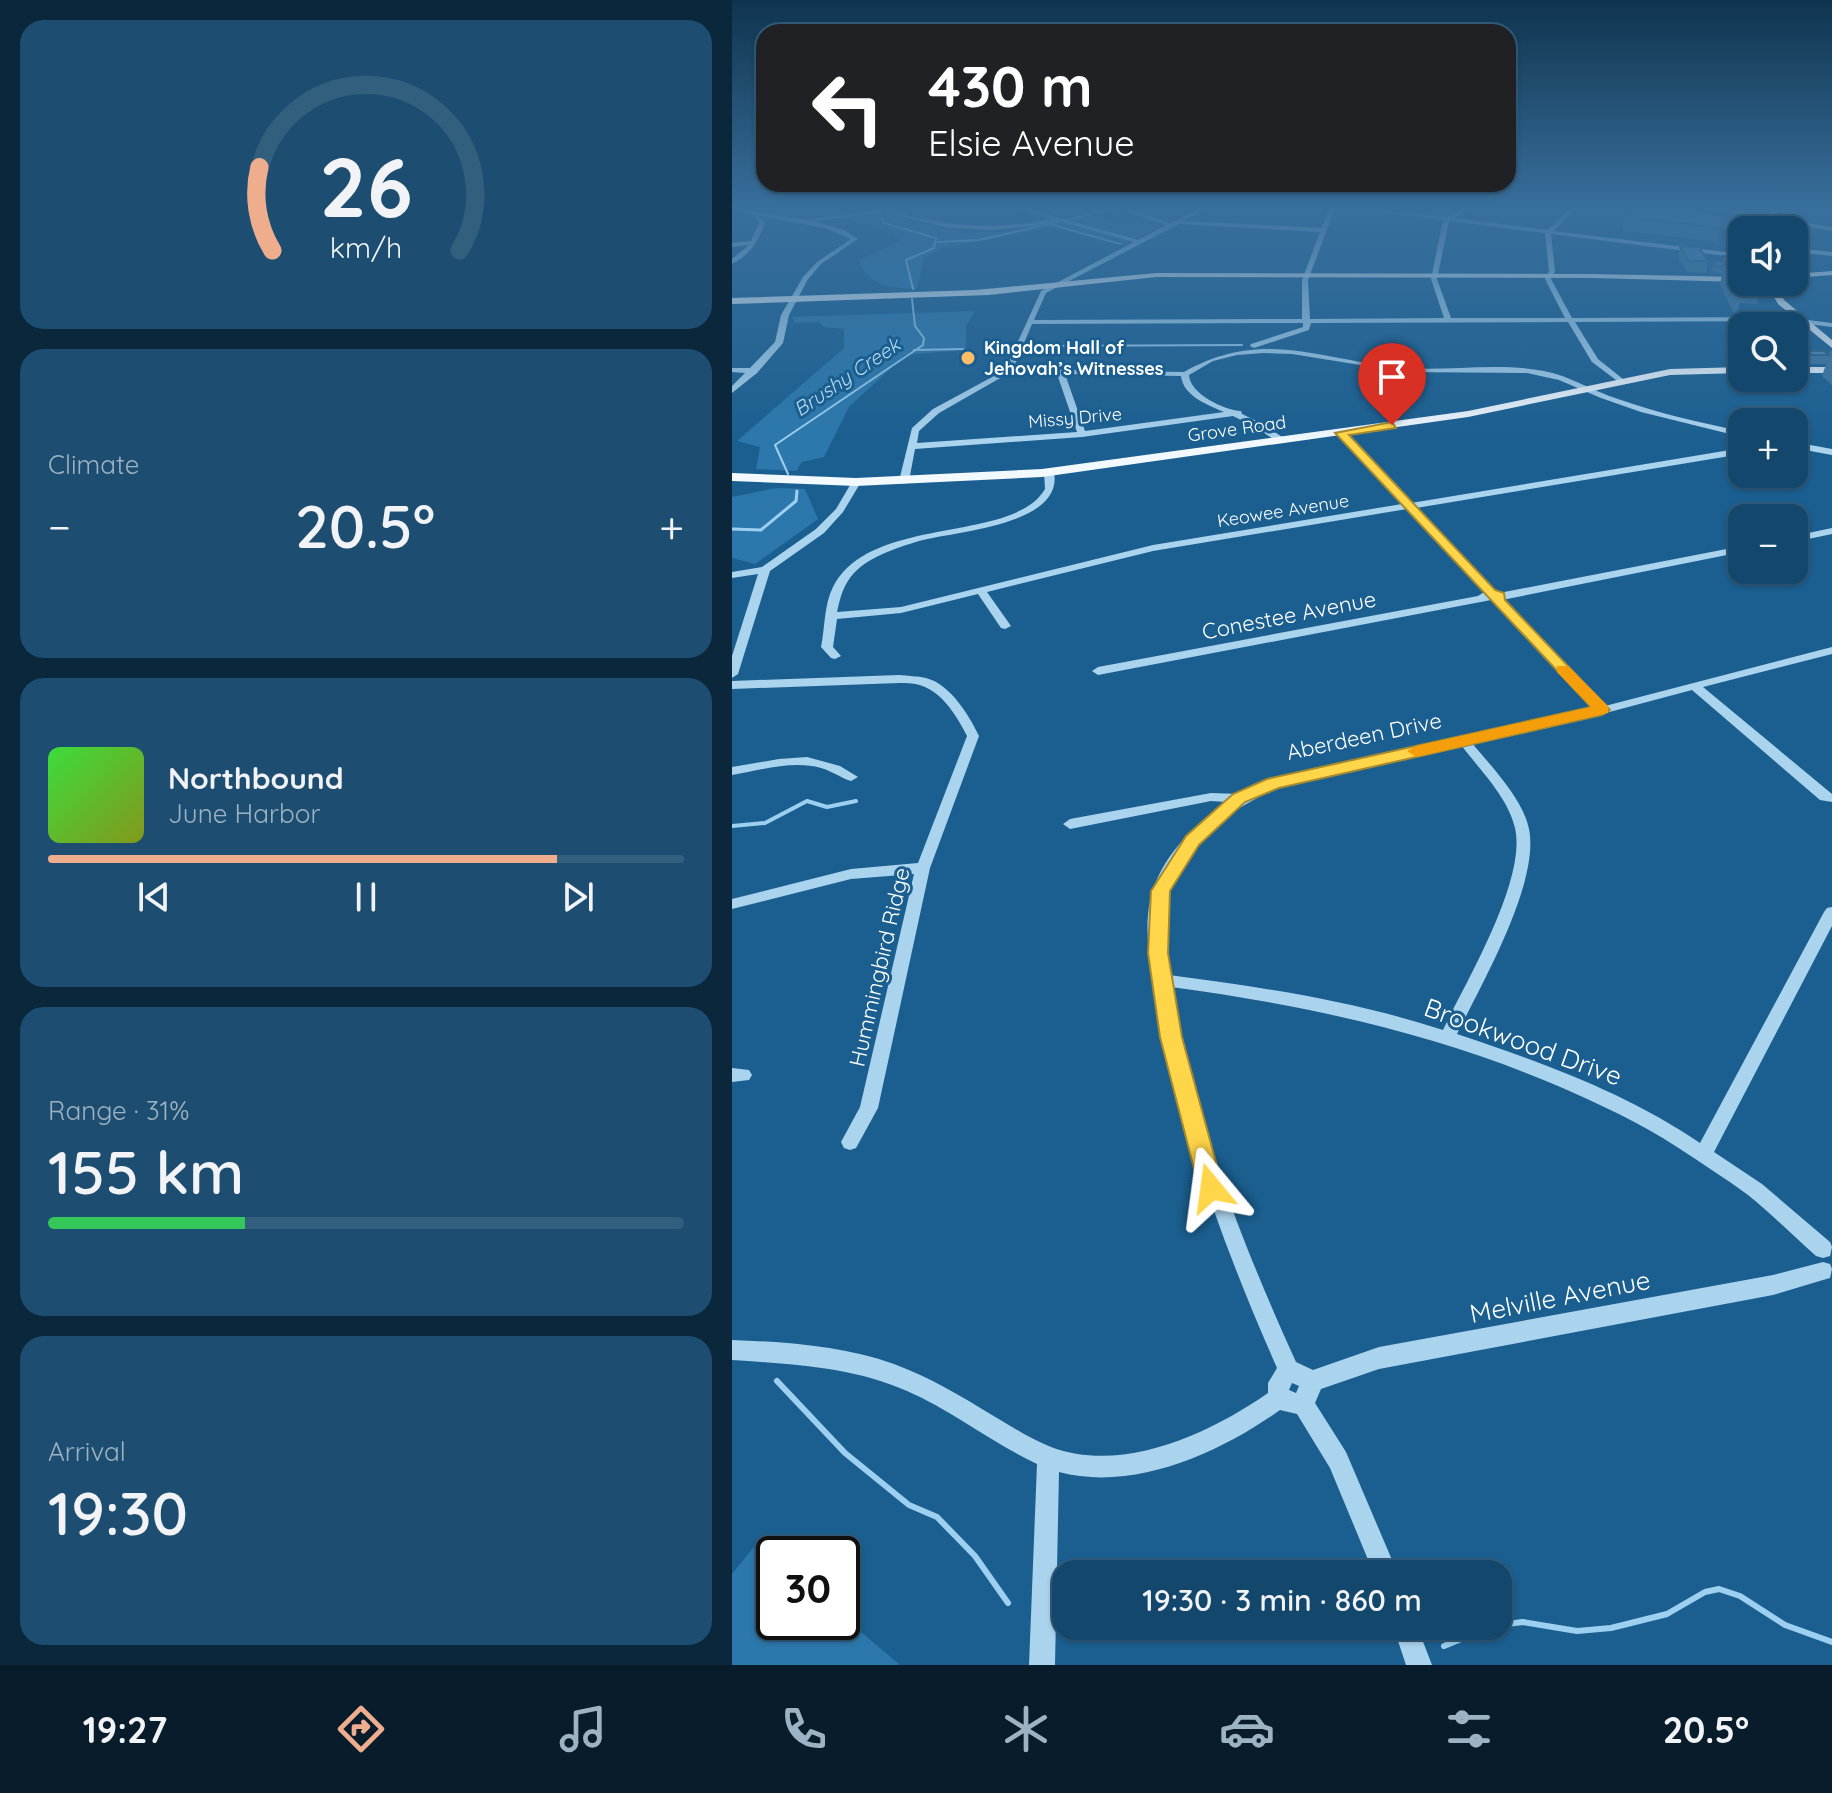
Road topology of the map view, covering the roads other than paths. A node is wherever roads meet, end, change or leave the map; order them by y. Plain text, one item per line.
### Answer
1 (803, 286) edge
2 (1047, 286) edge
3 (1055, 286) edge
4 (1307, 286) edge
5 (1438, 286) edge
6 (1552, 286) edge
7 (1777, 296) edge
8 (795, 299) junction
9 (732, 301) edge
10 (1792, 312) edge
11 (1448, 320) junction
12 (1570, 320) junction
13 (1306, 321) junction
14 (1728, 321) edge
15 (1029, 322) junction
16 (1808, 322) edge
17 (1832, 325) edge
18 (1808, 326) edge
19 (1832, 345) edge
20 (1238, 351) junction
21 (732, 370) edge
22 (1728, 370) edge
23 (1808, 370) edge
24 (1832, 370) edge
25 (754, 371) junction
26 (1008, 371) junction
27 (1060, 372) junction
28 (1185, 374) junction
29 (1620, 381) junction
30 (1586, 389) junction
31 (732, 391) edge
32 (1238, 413) junction
33 (1728, 431) edge
34 (1341, 433) junction
35 (1082, 434) junction
36 (1282, 441) junction
37 (914, 446) junction
38 (1808, 448) edge
39 (1832, 452) edge
40 (1728, 453) edge
41 (1049, 472) junction
42 (732, 477) edge
43 (904, 481) junction
44 (856, 482) junction
45 (1410, 506) junction
46 (1832, 531) edge
47 (1808, 536) edge
48 (1728, 552) edge
49 (765, 570) junction
50 (732, 575) edge
51 (981, 591) junction
52 (1493, 597) junction
53 (834, 616) junction
54 (1005, 626) dead end
55 (1832, 650) edge
56 (736, 654) edge
57 (835, 656) dead end
58 (1098, 671) dead end
59 (732, 674) edge
60 (732, 685) edge
61 (1695, 687) junction
62 (1602, 710) junction
63 (1464, 741) junction
64 (732, 771) edge
65 (851, 777) dead end
66 (1239, 798) junction
67 (1828, 798) edge
68 (1832, 812) edge
69 (1070, 824) dead end
70 (923, 868) junction
71 (732, 904) edge
72 (1832, 912) edge
73 (1162, 980) junction
74 (1447, 1038) junction
75 (850, 1142) dead end
76 (1704, 1153) junction
77 (1828, 1249) edge
78 (1828, 1275) edge
79 (732, 1350) edge
80 (1295, 1388) junction
81 (1048, 1458) junction
82 (1380, 1560) edge
83 (1410, 1640) edge
84 (1042, 1665) edge
85 (1419, 1665) edge

1 - 8 street
2 - 8 main road
3 - 15 street
4 - 13 street
5 - 11 street
6 - 12 street
7 - 10 main road
8 - 9 main road
8 - 25 street
11 - 12 street
11 - 13 street
12 - 14 street
12 - 29 street
13 - 15 street
13 - 20 street
15 - 26 street
16 - 17 street
18 - 19 main road
20 - 28 street
20 - 30 street
21 - 25 street
22 - 29 main road, Grove Road
23 - 24 main road
25 - 31 street
26 - 27 street
26 - 37 street
27 - 28 street
27 - 35 street
28 - 32 street
29 - 30 main road, Grove Road
30 - 33 street
30 - 34 main road, Grove Road
32 - 35 street, Missy Drive
32 - 36 street
34 - 36 main road, Grove Road
34 - 45 street
35 - 37 street, Missy Drive
36 - 41 main road, Grove Road
37 - 43 street
38 - 39 street
40 - 45 street, Keowee Avenue
41 - 43 main road, Grove Road
41 - 53 street
42 - 44 main road, Grove Road
43 - 44 main road, Grove Road
44 - 49 street
45 - 51 street, Keowee Avenue
45 - 52 street
46 - 47 street
48 - 52 street, Conestee Avenue
49 - 50 street
49 - 56 street
51 - 53 street, Keowee Avenue
51 - 54 street
52 - 58 street, Conestee Avenue
52 - 62 street
53 - 57 street
55 - 61 street, Aberdeen Drive
56 - 59 street
60 - 70 street, Hummingbird Ridge
61 - 62 street, Aberdeen Drive
61 - 67 street
62 - 63 street, Aberdeen Drive
63 - 66 street, Aberdeen Drive
63 - 74 street
64 - 65 street
66 - 69 street
66 - 73 street, Aberdeen Drive
67 - 68 street
70 - 71 street
70 - 75 street, Hummingbird Ridge
72 - 76 street
73 - 74 street, Brookwood Drive
73 - 80 street, Aberdeen Drive
74 - 76 street, Brookwood Drive
76 - 77 street, Brookwood Drive
77 - 78 street
78 - 80 street, Melville Avenue
79 - 81 street, Melville Avenue
80 - 81 street, Melville Avenue
80 - 82 street, Aberdeen Drive
81 - 84 street
83 - 85 street

